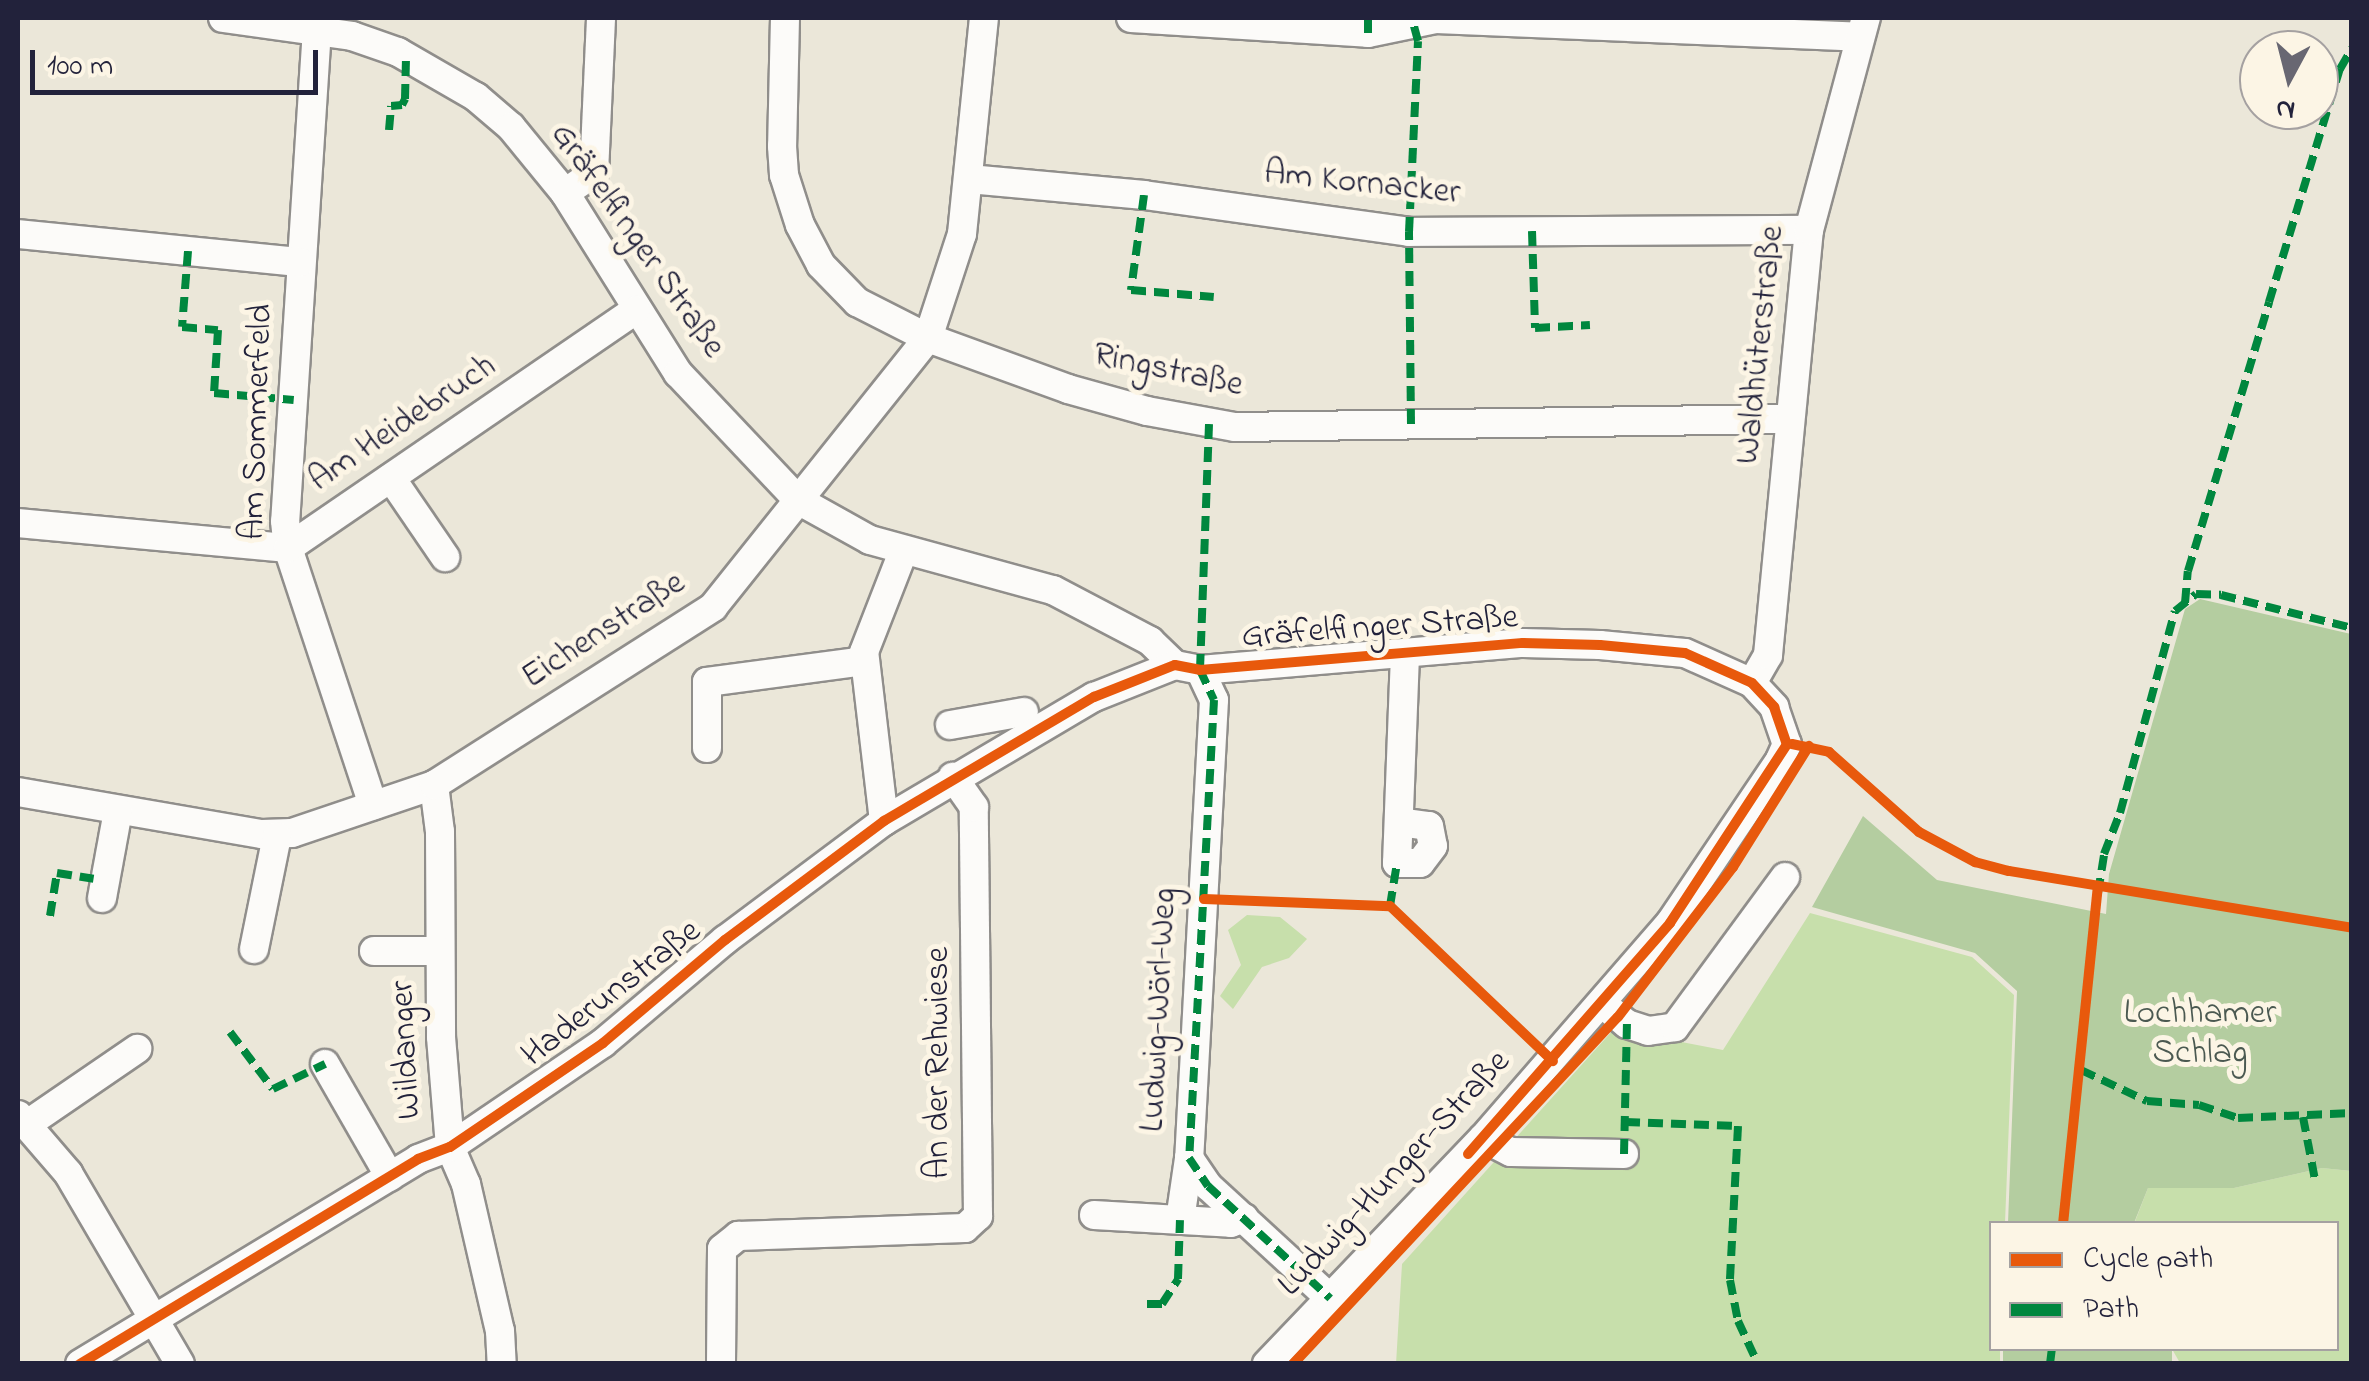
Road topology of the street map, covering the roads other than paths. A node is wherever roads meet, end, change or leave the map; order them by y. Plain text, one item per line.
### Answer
1 (223, 18) edge
2 (601, 18) edge
3 (785, 18) edge
4 (984, 18) edge
5 (1131, 18) edge
6 (1863, 27) edge
7 (318, 29) junction
8 (969, 179) junction
9 (565, 193) junction
10 (1809, 230) junction
11 (18, 234) edge
12 (300, 262) junction
13 (636, 310) junction
14 (928, 338) junction
15 (1788, 419) junction
16 (392, 478) junction
17 (798, 500) junction
18 (18, 523) edge
19 (288, 548) junction
20 (903, 552) junction
21 (445, 557) dead end
22 (1405, 655) junction
23 (864, 661) junction
24 (1187, 668) junction
25 (1752, 683) junction
26 (950, 726) dead end
27 (1008, 746) junction
28 (707, 748) dead end
29 (953, 777) junction
30 (434, 785) junction
31 (18, 792) edge
32 (374, 805) junction
33 (112, 810) junction
34 (884, 821) junction
35 (1399, 822) dead end
36 (284, 835) junction
37 (1785, 877) dead end
38 (98, 888) dead end
39 (277, 896) dead end
40 (254, 949) dead end
41 (374, 951) dead end
42 (439, 951) junction
43 (1603, 1004) junction
44 (138, 1049) dead end
45 (324, 1064) dead end
46 (115, 1080) dead end
47 (26, 1125) edge
48 (1483, 1138) junction
49 (450, 1147) junction
50 (1624, 1154) dead end
51 (1189, 1158) junction
52 (390, 1177) junction
53 (1094, 1215) dead end
54 (1244, 1218) junction
55 (1180, 1220) junction
56 (1330, 1298) junction
57 (155, 1319) junction
58 (80, 1364) edge
59 (180, 1364) edge
60 (502, 1364) edge
61 (720, 1364) edge
62 (1268, 1364) edge

1 - 7 street, Gräfelfinger Straße
2 - 9 street
3 - 14 street, Ringstraße
4 - 8 street, Eichenstraße
5 - 6 street
6 - 10 street, Waldhüterstraße
7 - 9 street, Gräfelfinger Straße
7 - 12 street, Am Sommerfeld
8 - 10 street, Am Kornacker
8 - 14 street, Eichenstraße
9 - 13 street, Gräfelfinger Straße
10 - 15 street, Waldhüterstraße
11 - 12 street
12 - 19 street, Am Sommerfeld
13 - 16 street, Am Heidebruch
13 - 17 street, Gräfelfinger Straße
14 - 15 street, Ringstraße
14 - 17 street, Eichenstraße
15 - 25 street, Waldhüterstraße
16 - 19 street, Am Heidebruch
16 - 21 street
17 - 20 street, Gräfelfinger Straße
17 - 30 street, Eichenstraße
18 - 19 street
19 - 32 street, Am Sommerfeld
20 - 23 street
20 - 24 street, Gräfelfinger Straße
22 - 24 street, Gräfelfinger Straße
22 - 25 street, Gräfelfinger Straße
22 - 35 street
23 - 28 street
23 - 34 street
24 - 27 street, Haderunstraße
24 - 51 street, Ludwig-Wörl-Weg
25 - 43 street, Ludwig-Hunger-Straße
26 - 27 street
27 - 29 street, Haderunstraße
29 - 34 street, Haderunstraße
29 - 61 street, An der Rehwiese
30 - 32 street, Eichenstraße
30 - 42 street, Wildanger
31 - 33 street, Eichenstraße
32 - 36 street, Eichenstraße
33 - 36 street, Eichenstraße
33 - 38 street
34 - 49 street, Haderunstraße
36 - 39 street
36 - 40 street
37 - 43 street
41 - 42 street
42 - 49 street, Wildanger
43 - 48 street, Ludwig-Hunger-Straße
44 - 47 street
45 - 52 street
46 - 47 street
47 - 57 street
48 - 50 street
48 - 56 street, Ludwig-Hunger-Straße
49 - 52 street, Haderunstraße
49 - 60 street, Wildanger
51 - 54 street, Ludwig-Wörl-Weg
51 - 55 street
52 - 57 street, Haderunstraße
53 - 55 street
54 - 55 street
54 - 56 street, Ludwig-Wörl-Weg
56 - 62 street, Ludwig-Hunger-Straße
57 - 58 street, Haderunstraße
57 - 59 street

